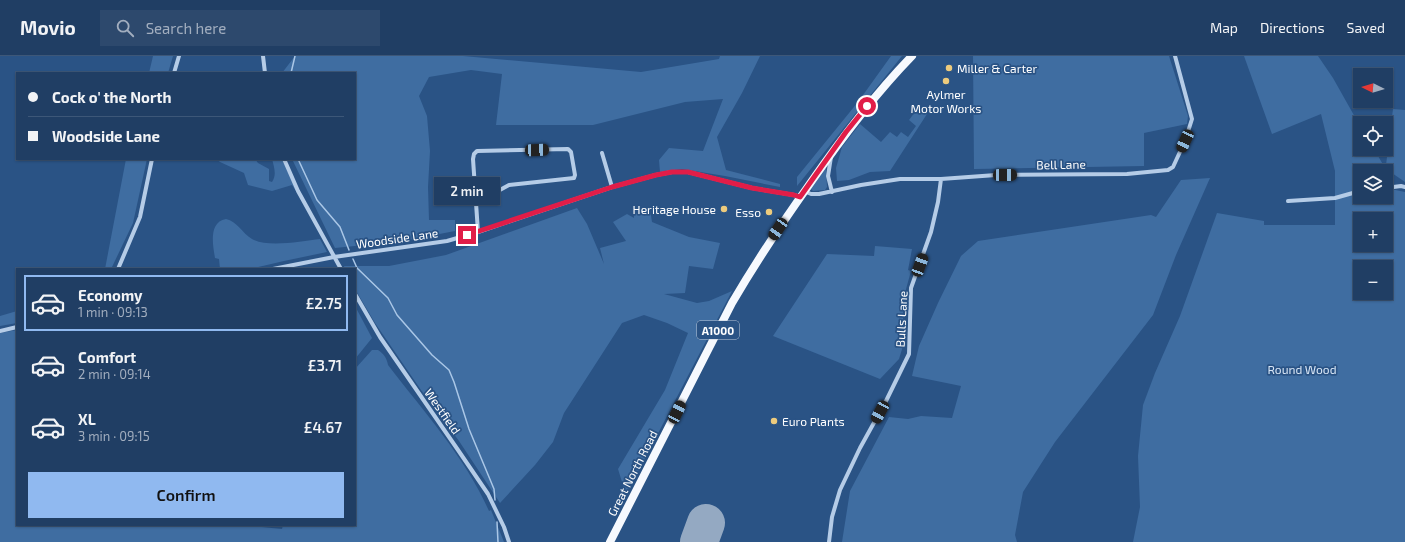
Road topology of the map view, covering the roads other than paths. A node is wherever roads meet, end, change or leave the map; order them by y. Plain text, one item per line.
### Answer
1 (180, 56) edge
2 (263, 56) edge
3 (912, 56) edge
4 (1175, 56) edge
5 (174, 72) edge
6 (265, 72) edge
7 (832, 152) junction
8 (602, 153) dead end
9 (152, 160) edge
10 (284, 160) edge
11 (941, 179) junction
12 (612, 187) junction
13 (1393, 187) edge
14 (1405, 187) edge
15 (832, 192) junction
16 (1353, 193) edge
17 (802, 194) junction
18 (1288, 201) dead end
19 (476, 203) junction
20 (478, 232) junction
21 (334, 257) junction
22 (118, 268) edge
23 (279, 268) edge
24 (340, 268) edge
25 (356, 296) edge
26 (16, 327) edge
27 (0, 330) edge
28 (510, 542) edge
29 (610, 542) edge
30 (829, 542) edge

1 - 5 street
2 - 6 street
3 - 7 main road, Great North Road / A1000
4 - 11 street, Bell Lane
7 - 15 street
7 - 17 main road, Great North Road / A1000
8 - 12 street
9 - 22 street
10 - 21 street
11 - 15 street, Bell Lane
11 - 30 street, Bulls Lane
12 - 17 street, Woodside Lane
12 - 20 street, Woodside Lane
13 - 14 street
15 - 17 street, Bell Lane
16 - 18 street
17 - 29 main road, Great North Road / A1000
19 - 19 street
19 - 20 street
20 - 21 street, Woodside Lane
21 - 23 street, Woodside Lane
21 - 24 street
25 - 28 street, Westfield
26 - 27 street

